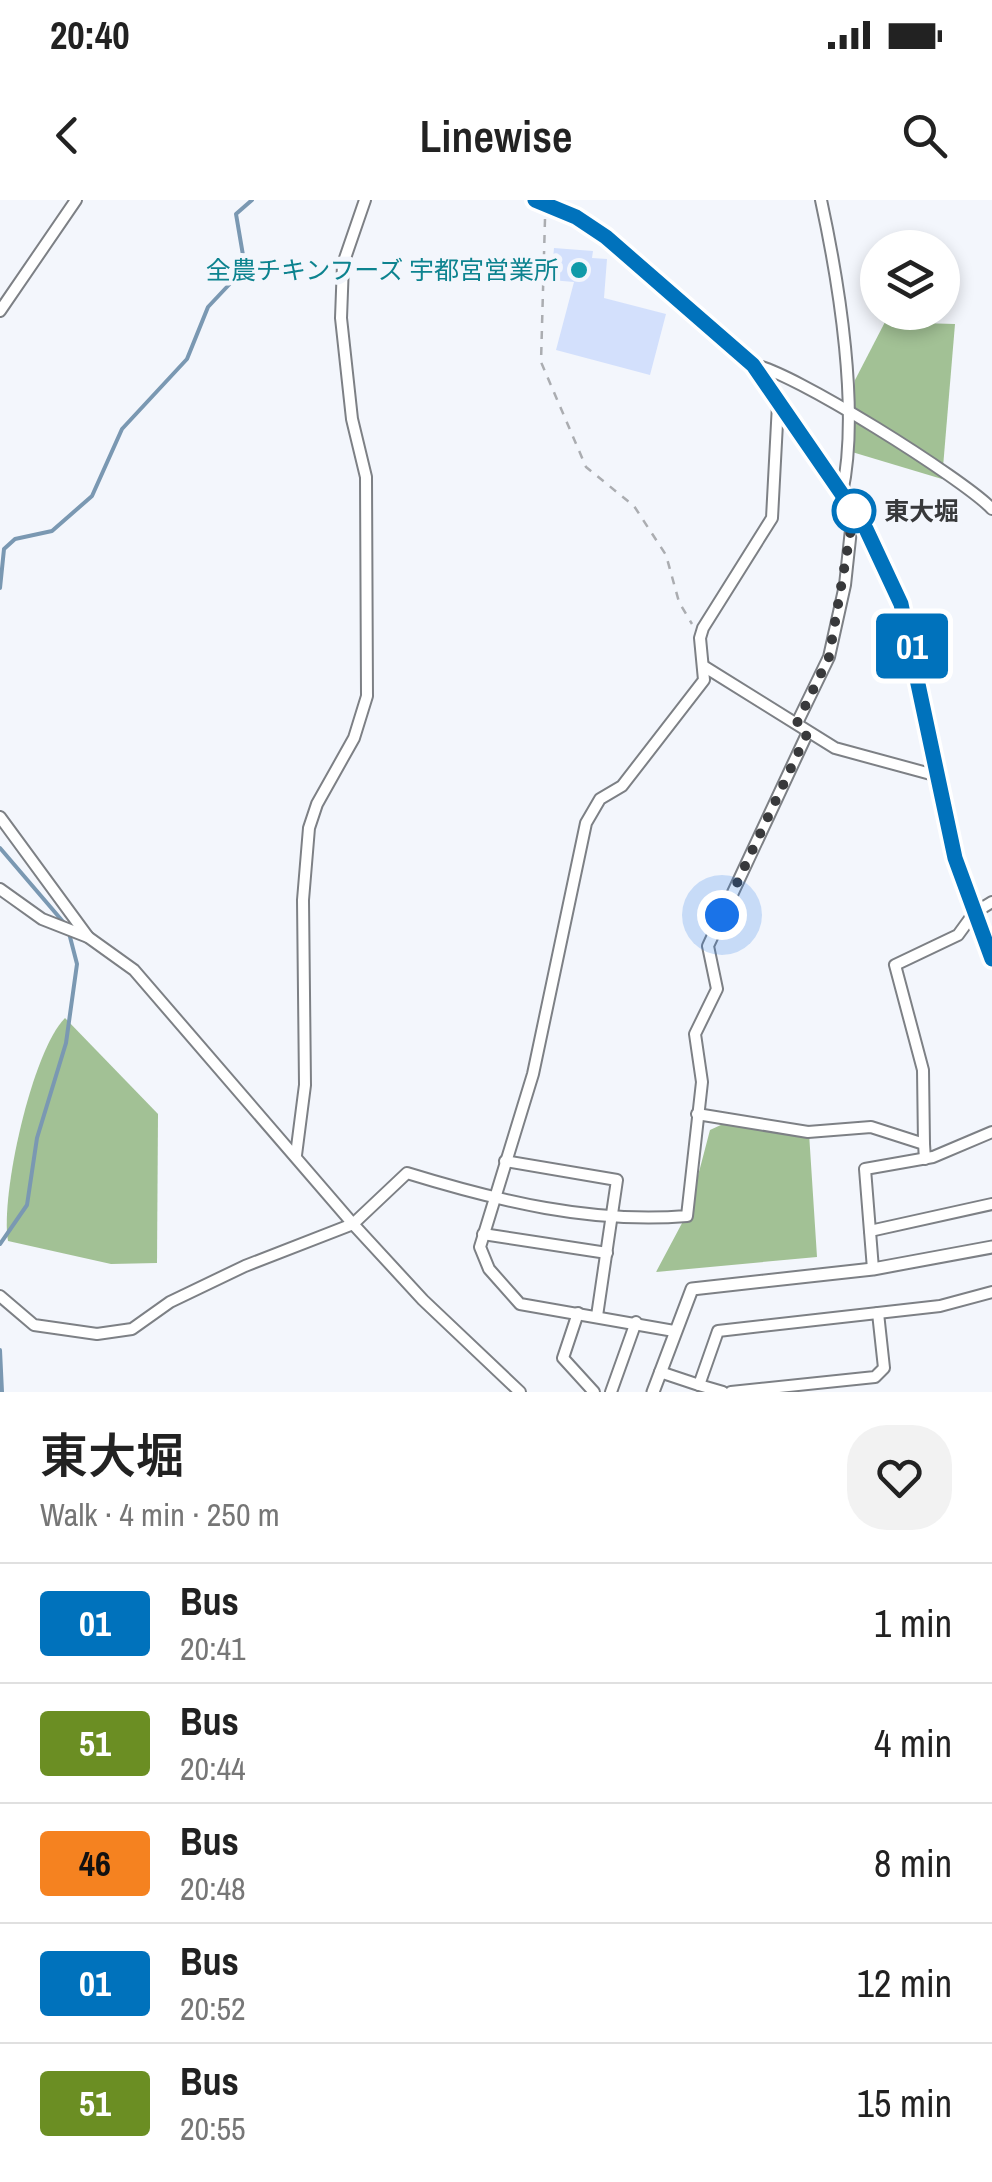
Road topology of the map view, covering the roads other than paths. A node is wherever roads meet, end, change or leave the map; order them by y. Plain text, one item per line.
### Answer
1 (76, 200) edge
2 (365, 200) edge
3 (821, 200) edge
4 (538, 201) edge
5 (0, 310) edge
6 (753, 365) junction
7 (778, 397) junction
8 (849, 412) junction
9 (842, 493) junction
10 (992, 509) edge
11 (854, 510) junction
12 (706, 666) junction
13 (797, 723) junction
14 (807, 734) junction
15 (938, 776) junction
16 (0, 817) edge
17 (0, 889) edge
18 (992, 902) edge
19 (974, 914) junction
20 (82, 935) junction
21 (992, 958) edge
22 (697, 1114) junction
23 (992, 1132) edge
24 (924, 1144) junction
25 (296, 1155) junction
26 (926, 1159) junction
27 (504, 1161) junction
28 (492, 1199) junction
29 (992, 1204) edge
30 (613, 1217) junction
31 (353, 1224) junction
32 (870, 1232) junction
33 (483, 1234) junction
34 (992, 1246) edge
35 (608, 1252) junction
36 (873, 1270) junction
37 (992, 1292) edge
38 (0, 1296) edge
39 (578, 1313) junction
40 (878, 1313) junction
41 (597, 1316) junction
42 (636, 1322) junction
43 (674, 1332) junction
44 (660, 1372) junction
45 (699, 1385) junction
46 (520, 1392) edge
47 (594, 1392) edge
48 (610, 1392) edge
49 (653, 1392) edge
50 (723, 1392) edge
51 (732, 1392) edge

1 - 5 street
2 - 25 street
3 - 8 street
4 - 6 main road
6 - 7 main road
6 - 8 street
7 - 9 main road
7 - 12 street
8 - 9 street
8 - 10 street
9 - 11 main road
11 - 13 street
11 - 15 main road
12 - 13 street
12 - 27 street
13 - 14 street
14 - 15 street
14 - 22 street
15 - 19 main road
16 - 20 street
17 - 20 street
18 - 19 street
19 - 21 main road
19 - 24 street
20 - 25 street
22 - 24 street
22 - 30 street
23 - 26 street
24 - 26 street
25 - 31 street
26 - 32 street
27 - 28 street
27 - 30 street
28 - 30 street
28 - 31 street
28 - 33 street
29 - 32 street
30 - 35 street
31 - 38 street
31 - 46 street
32 - 36 street
33 - 35 street
33 - 39 street
34 - 36 street
35 - 41 street
36 - 43 street
37 - 40 street
39 - 41 street
39 - 47 street
40 - 45 street
40 - 51 street
41 - 42 street
42 - 43 street
42 - 48 street
43 - 44 street
44 - 45 street
44 - 49 street
45 - 50 street

